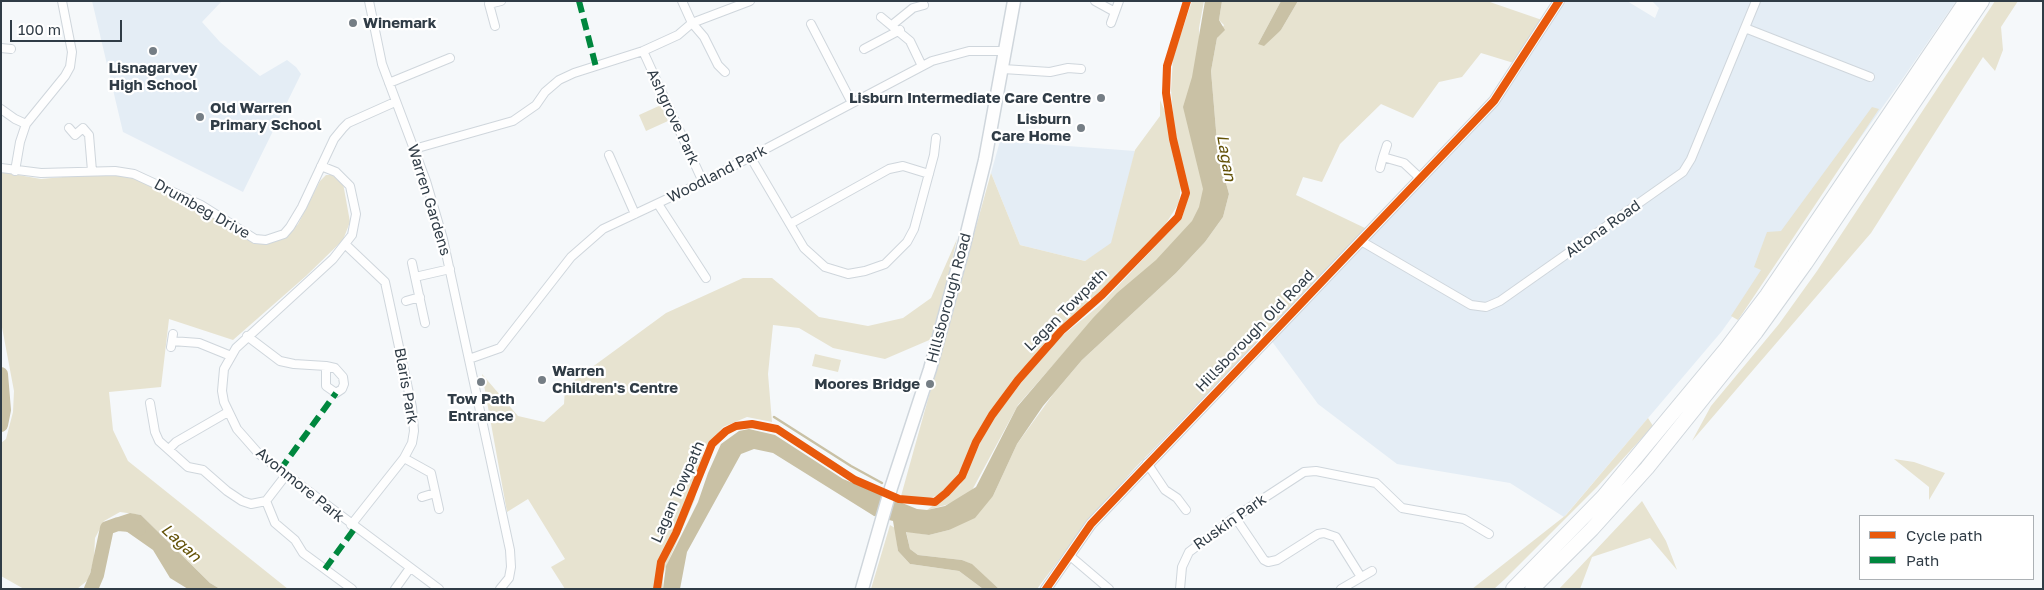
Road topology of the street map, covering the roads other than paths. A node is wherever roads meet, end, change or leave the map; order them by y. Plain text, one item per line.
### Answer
1 (62, 1) edge
2 (368, 1) edge
3 (500, 1) edge
4 (682, 1) edge
5 (750, 1) edge
6 (1014, 1) edge
7 (1095, 1) edge
8 (1119, 1) edge
9 (1559, 1) edge
10 (1756, 1) edge
11 (1966, 1) edge
12 (1982, 1) edge
13 (1115, 12) junction
14 (920, 15) dead end
15 (881, 17) dead end
16 (692, 23) junction
17 (1111, 23) dead end
18 (812, 24) dead end
19 (892, 25) junction
20 (495, 26) dead end
21 (1745, 28) junction
22 (900, 30) junction
23 (1, 48) edge
24 (11, 49) dead end
25 (864, 49) dead end
26 (643, 51) junction
27 (1006, 51) junction
28 (450, 58) dead end
29 (922, 66) junction
30 (1002, 69) junction
31 (1082, 69) dead end
32 (725, 72) dead end
33 (1870, 77) dead end
34 (389, 83) junction
35 (395, 102) junction
36 (852, 103) junction
37 (1, 109) edge
38 (26, 124) junction
39 (69, 128) dead end
40 (936, 138) dead end
41 (1387, 145) dead end
42 (414, 150) junction
43 (609, 155) dead end
44 (1383, 157) junction
45 (751, 158) junction
46 (320, 166) junction
47 (1, 168) edge
48 (1380, 168) dead end
49 (15, 171) junction
50 (92, 171) junction
51 (929, 174) junction
52 (1420, 178) junction
53 (703, 182) junction
54 (658, 204) junction
55 (635, 214) junction
56 (790, 224) junction
57 (1361, 240) junction
58 (346, 245) junction
59 (412, 263) dead end
60 (450, 269) junction
61 (415, 277) junction
62 (706, 278) dead end
63 (420, 297) junction
64 (406, 301) dead end
65 (426, 323) dead end
66 (247, 336) junction
67 (172, 341) dead end
68 (231, 356) junction
69 (469, 359) junction
70 (326, 366) dead end
71 (150, 403) dead end
72 (228, 412) junction
73 (169, 449) junction
74 (404, 458) junction
75 (1147, 463) junction
76 (286, 475) junction
77 (436, 493) junction
78 (422, 497) dead end
79 (266, 501) junction
80 (439, 509) dead end
81 (1186, 510) dead end
82 (1235, 517) junction
83 (351, 525) junction
84 (1489, 534) dead end
85 (1069, 555) junction
86 (410, 568) junction
87 (1372, 571) dead end
88 (1361, 577) junction
89 (352, 589) edge
90 (395, 589) edge
91 (439, 589) edge
92 (500, 589) edge
93 (862, 589) edge
94 (1046, 589) edge
95 (1109, 589) edge
96 (1180, 589) edge
97 (1341, 589) edge
98 (1513, 589) edge
99 (1532, 589) edge

1 - 38 street
2 - 34 street, Warren Gardens
3 - 20 street
4 - 16 street
5 - 16 street
6 - 27 highway, Hillsborough Road
7 - 13 street
8 - 13 street
9 - 52 street, Hillsborough Old Road
10 - 21 street, Altona Road
11 - 98 highway
12 - 99 highway
13 - 17 street
14 - 19 street
15 - 19 street
16 - 26 street
16 - 32 street
18 - 36 street
19 - 22 street
21 - 33 street
21 - 57 street, Altona Road
22 - 25 street
22 - 29 street
23 - 24 street
26 - 42 street
26 - 53 street, Ashgrove Park
27 - 29 street, Woodland Park
27 - 30 highway, Hillsborough Road
28 - 34 street
29 - 36 street, Woodland Park
30 - 31 street
30 - 93 highway, Hillsborough Road
34 - 35 street, Warren Gardens
35 - 42 street, Warren Gardens
35 - 46 street, Drumbeg Drive
36 - 45 street, Woodland Park
37 - 38 street
38 - 49 street
39 - 50 street
40 - 51 street
41 - 44 street
42 - 60 street, Warren Gardens
43 - 55 street
44 - 48 street
44 - 52 street
45 - 53 street, Woodland Park
45 - 56 street
46 - 50 street, Drumbeg Drive
46 - 58 street
47 - 49 street, Drumbeg Drive
49 - 50 street, Drumbeg Drive
51 - 56 street
51 - 56 street
52 - 57 street, Hillsborough Old Road
53 - 54 street, Woodland Park
54 - 55 street, Woodland Park
54 - 62 street
55 - 69 street, Woodland Park
57 - 75 street, Hillsborough Old Road
58 - 66 street, Avonmore Park
58 - 74 street, Blaris Park
59 - 61 street
60 - 61 street
60 - 69 street, Warren Gardens
61 - 63 street
63 - 64 street
63 - 65 street
66 - 68 street, Avonmore Park
66 - 70 street
67 - 68 street
68 - 72 street, Avonmore Park
69 - 92 street, Warren Gardens
71 - 73 street
72 - 73 street
72 - 76 street, Avonmore Park
73 - 79 street
74 - 77 street
74 - 83 street, Blaris Park
75 - 81 street
75 - 85 street, Hillsborough Old Road
76 - 79 street
76 - 83 street, Avonmore Park
77 - 78 street
77 - 80 street
79 - 89 street
82 - 84 street, Ruskin Park
82 - 88 street
82 - 96 street, Ruskin Park
83 - 86 street, Avonmore Park
85 - 94 street, Hillsborough Old Road
85 - 95 street
86 - 90 street
86 - 91 street, Avonmore Park
87 - 88 street
88 - 97 street

